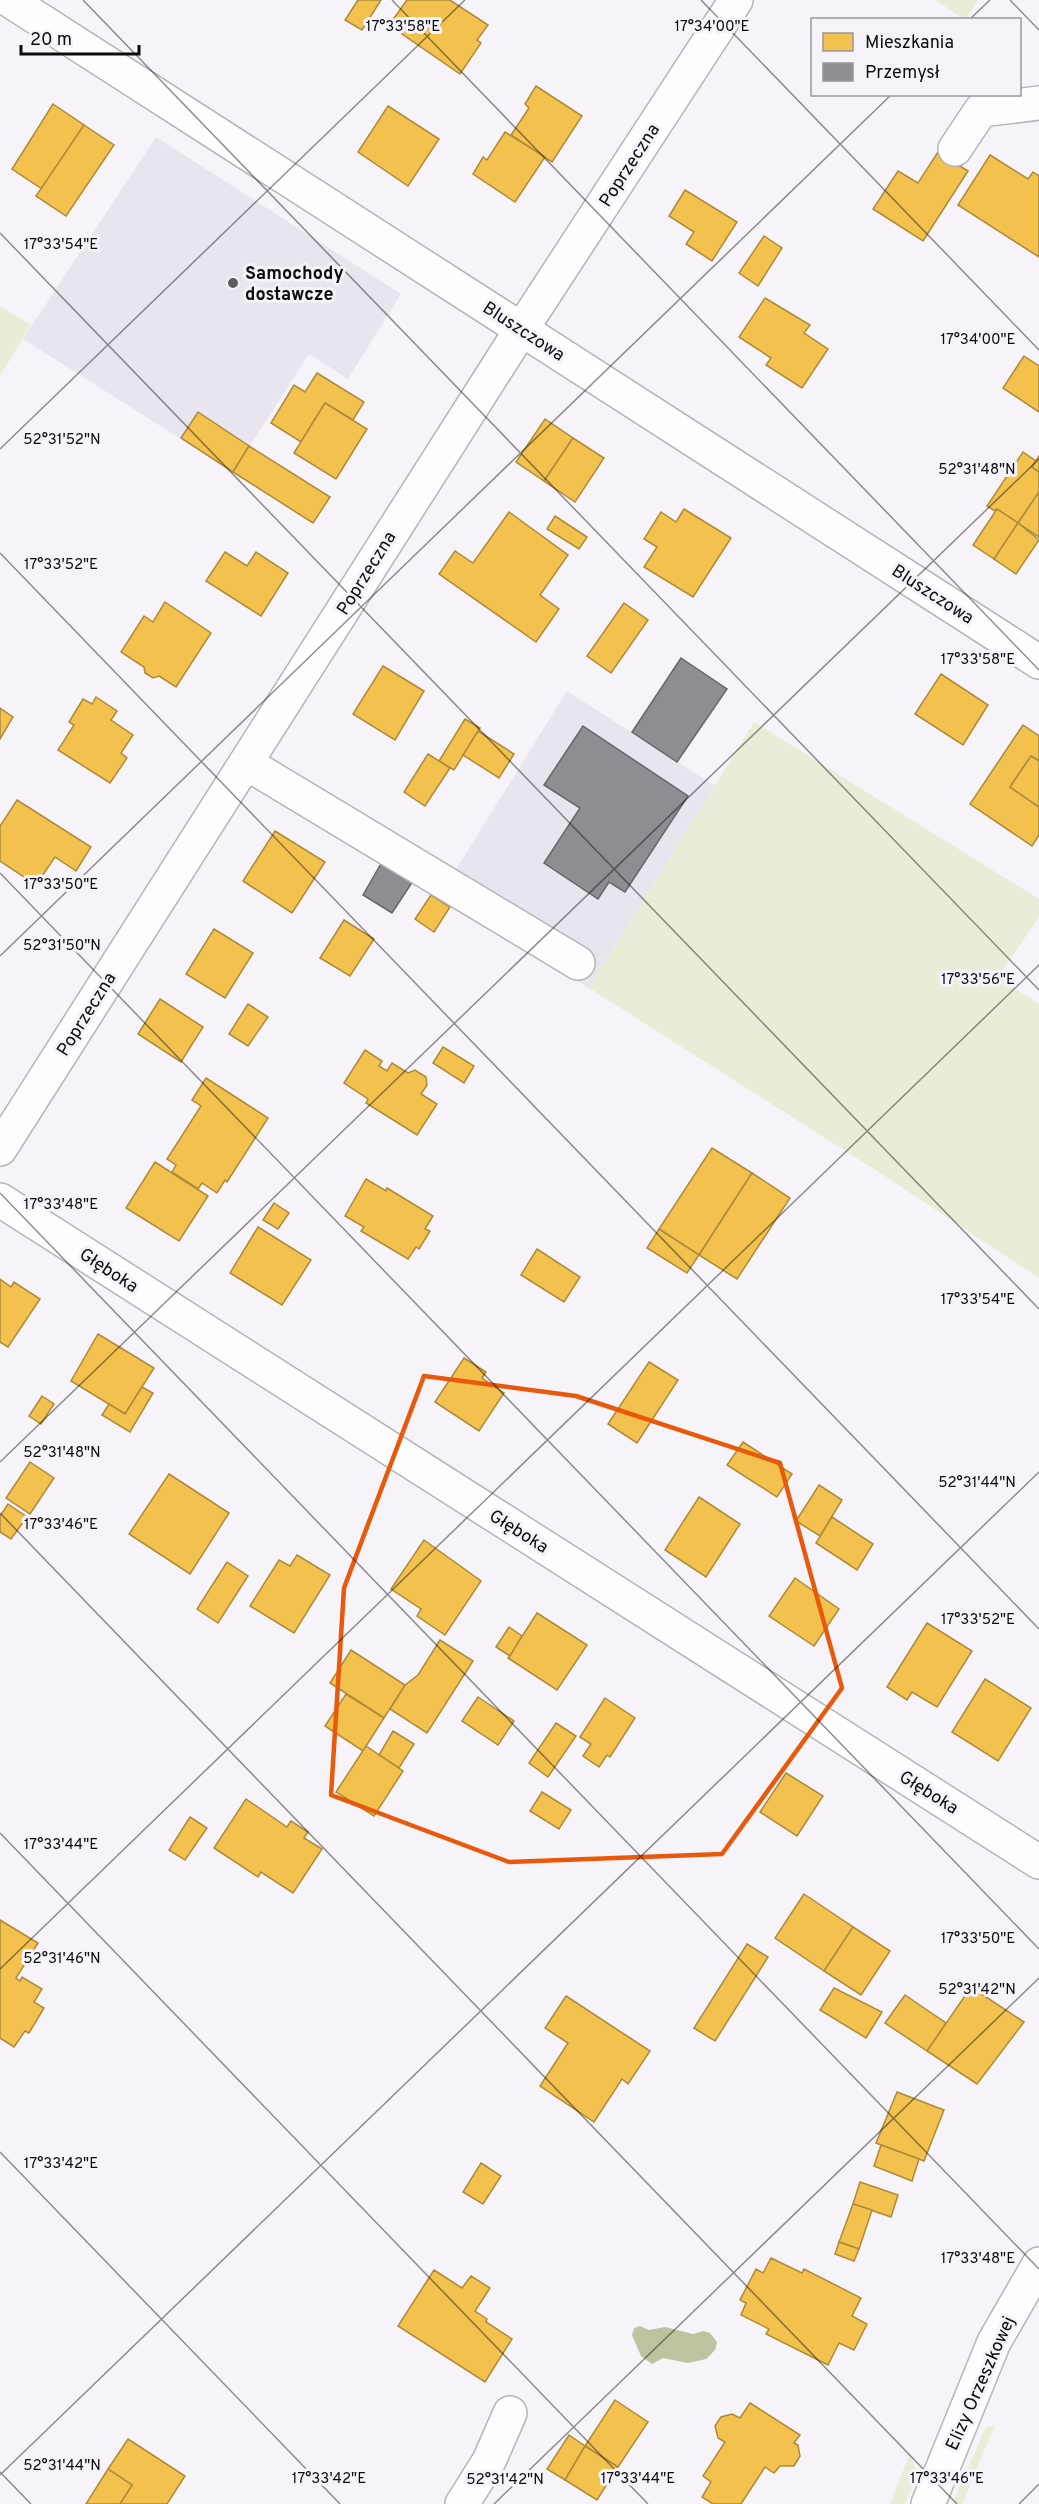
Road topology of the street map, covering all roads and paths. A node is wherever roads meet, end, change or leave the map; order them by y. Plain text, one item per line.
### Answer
1 (9, 0) edge
2 (736, 0) edge
3 (1039, 103) edge
4 (955, 149) dead end
5 (521, 330) junction
6 (1039, 662) edge
7 (246, 763) junction
8 (578, 963) dead end
9 (0, 1149) edge
10 (0, 1200) edge
11 (1039, 1862) edge
12 (1039, 2264) edge
13 (510, 2413) dead end
14 (462, 2504) edge
15 (928, 2504) edge

1 - 5 street, Bluszczowa
2 - 5 street, Poprzeczna
3 - 4 street
5 - 6 street, Bluszczowa
5 - 7 street, Poprzeczna
7 - 8 street
7 - 9 street, Poprzeczna
10 - 11 street, Głęboka
12 - 15 street, Elizy Orzeszkowej
13 - 14 street

